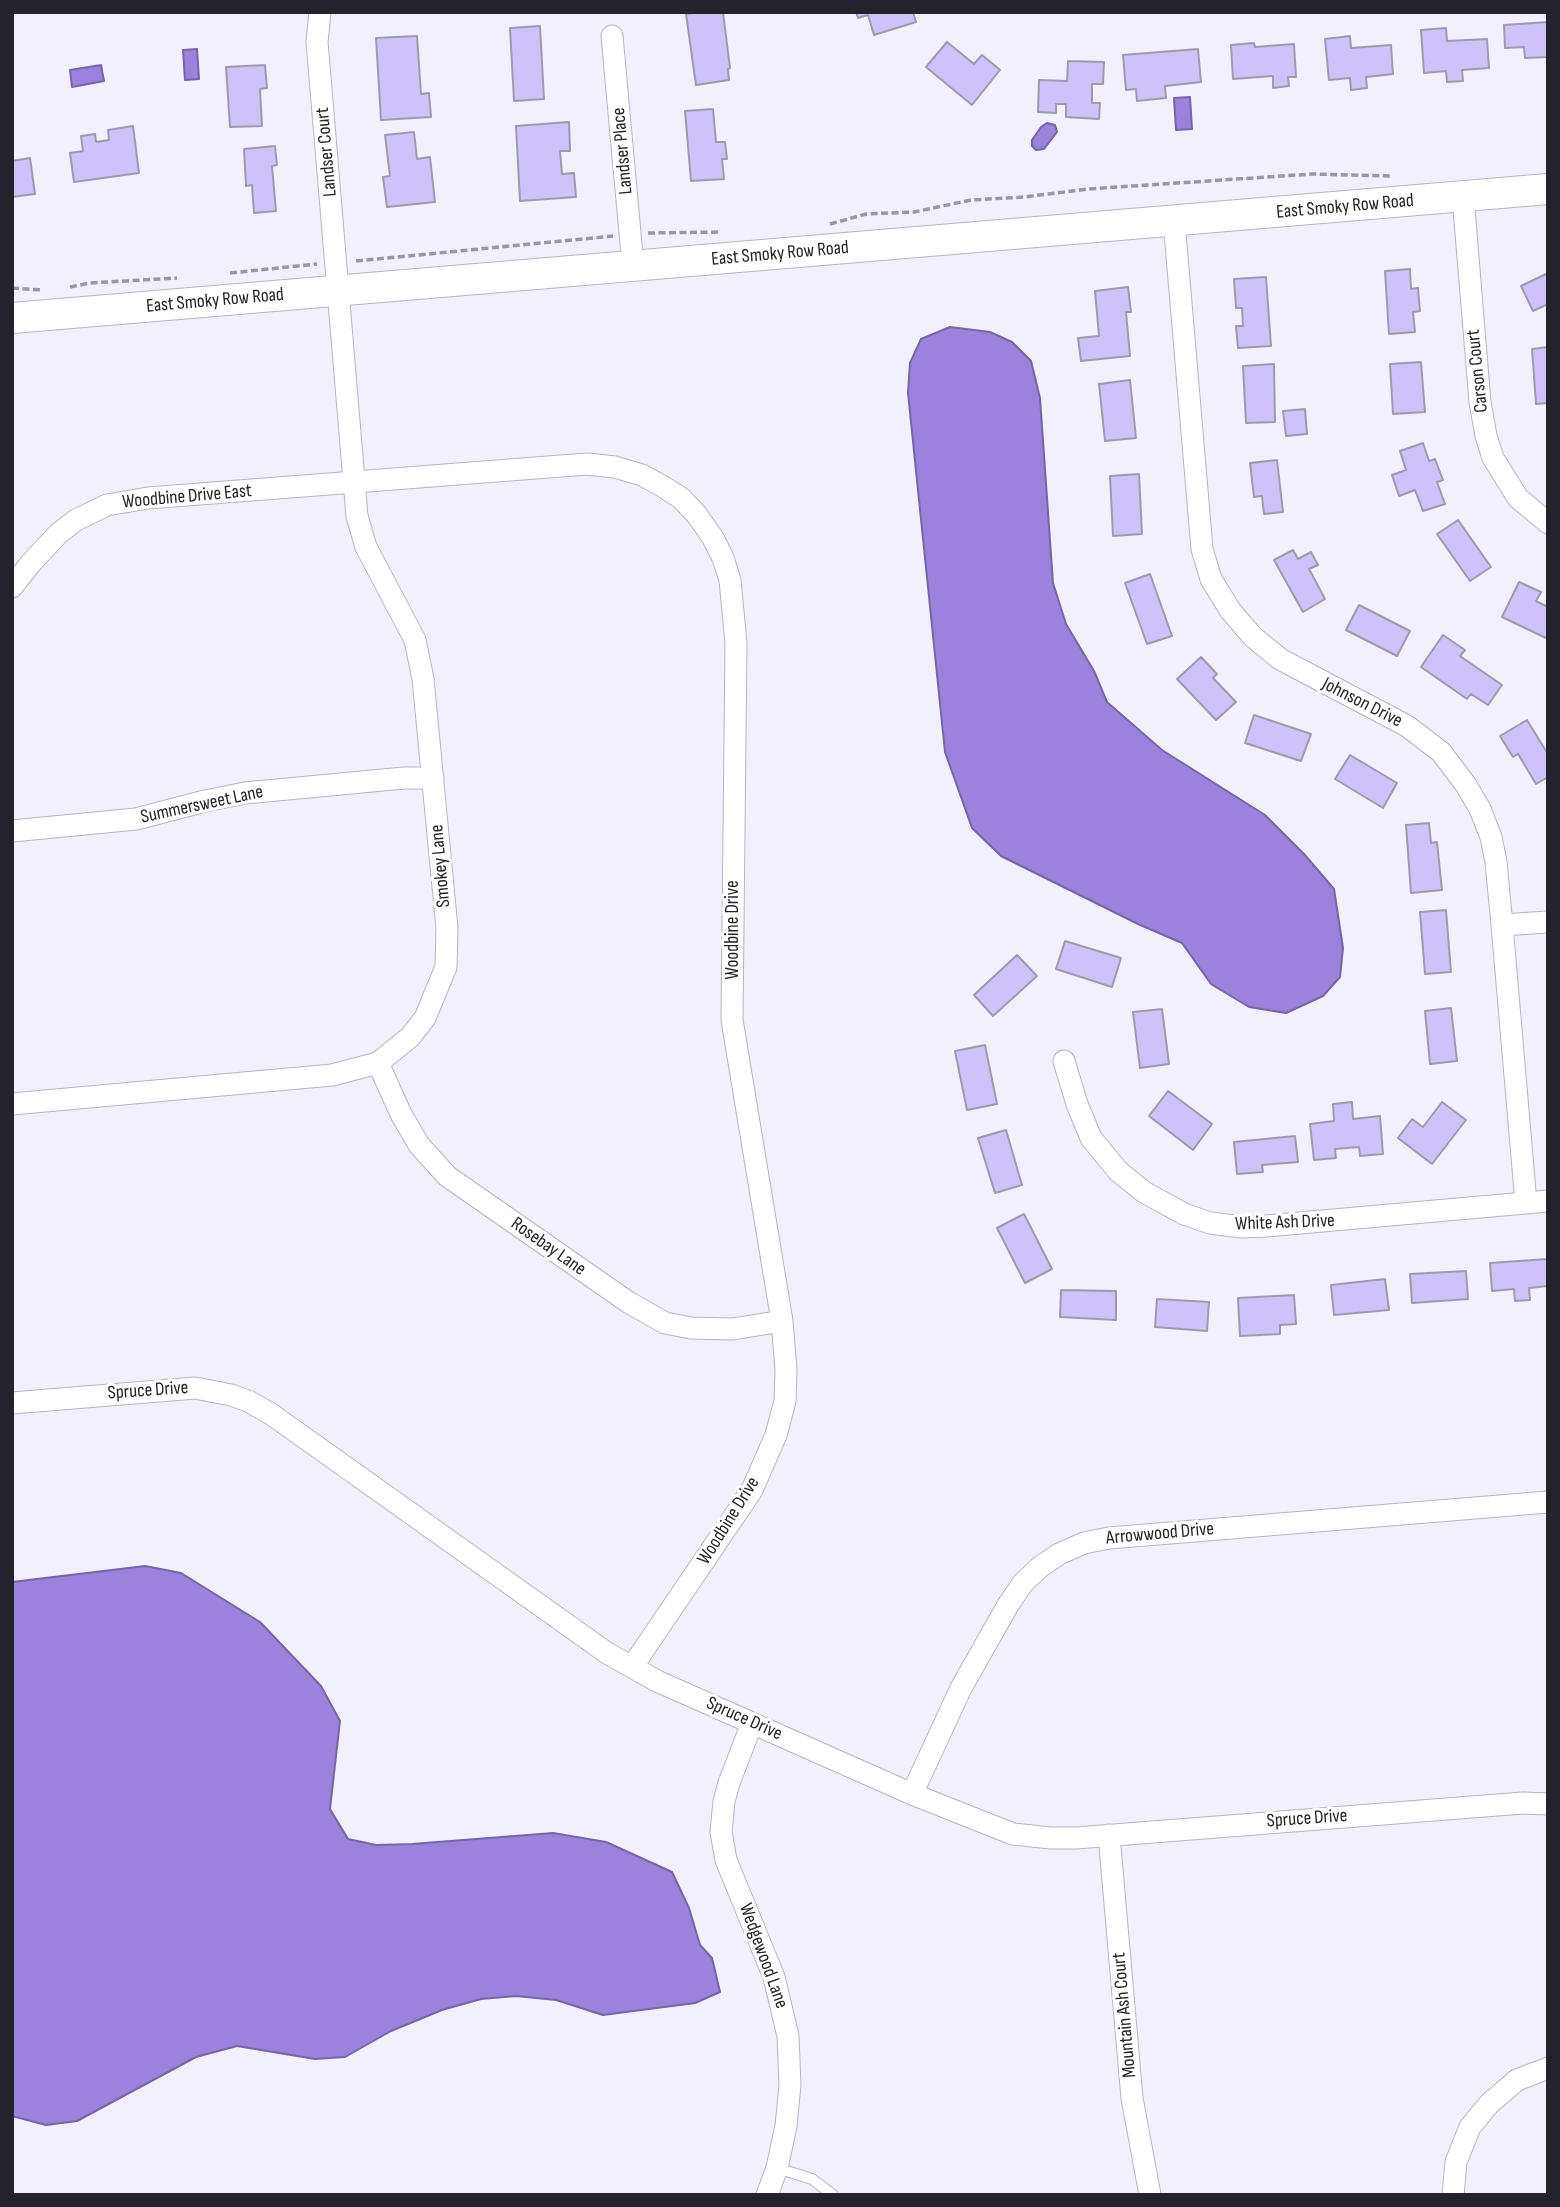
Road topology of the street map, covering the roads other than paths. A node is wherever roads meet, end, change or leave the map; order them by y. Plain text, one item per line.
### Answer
1 (320, 12) edge
2 (612, 36) dead end
3 (1548, 189) edge
4 (1464, 197) junction
5 (1174, 221) junction
6 (633, 266) junction
7 (337, 277) junction
8 (12, 318) edge
9 (353, 482) junction
10 (1548, 523) edge
11 (12, 587) edge
12 (433, 778) junction
13 (12, 831) edge
14 (1548, 922) edge
15 (1502, 925) junction
16 (1065, 1061) dead end
17 (378, 1063) junction
18 (12, 1104) edge
19 (1537, 1202) edge
20 (782, 1321) junction
21 (12, 1403) edge
22 (1548, 1502) edge
23 (632, 1667) junction
24 (752, 1723) junction
25 (912, 1794) junction
26 (1548, 1804) edge
27 (1109, 1835) junction
28 (1548, 2068) edge
29 (777, 2168) junction
30 (767, 2195) edge
31 (833, 2195) edge
32 (1150, 2195) edge
33 (1453, 2195) edge

1 - 7 street, Landser Court
2 - 6 street, Landser Place
3 - 4 street, East Smoky Row Road
4 - 5 street, East Smoky Row Road
4 - 10 street, Carson Court
5 - 6 street, East Smoky Row Road
5 - 15 street, Johnson Drive
6 - 7 street, East Smoky Row Road
7 - 8 street, East Smoky Row Road
7 - 9 street, Smokey Lane
9 - 11 street, Woodbine Drive East
9 - 12 street, Smokey Lane
9 - 20 street, Woodbine Drive
12 - 13 street, Summersweet Lane
12 - 17 street, Smokey Lane
14 - 15 street
15 - 19 street, Johnson Drive
16 - 19 street, White Ash Drive
17 - 18 street, Smokey Lane
17 - 20 street, Rosebay Lane
20 - 23 street, Woodbine Drive
21 - 23 street, Spruce Drive
22 - 25 street, Arrowwood Drive
23 - 24 street, Spruce Drive
24 - 25 street, Spruce Drive
24 - 29 street, Wedgewood Lane
25 - 27 street, Spruce Drive
26 - 27 street, Spruce Drive
27 - 32 street, Mountain Ash Court
28 - 33 street
29 - 30 street, Wedgewood Lane
29 - 31 lane

